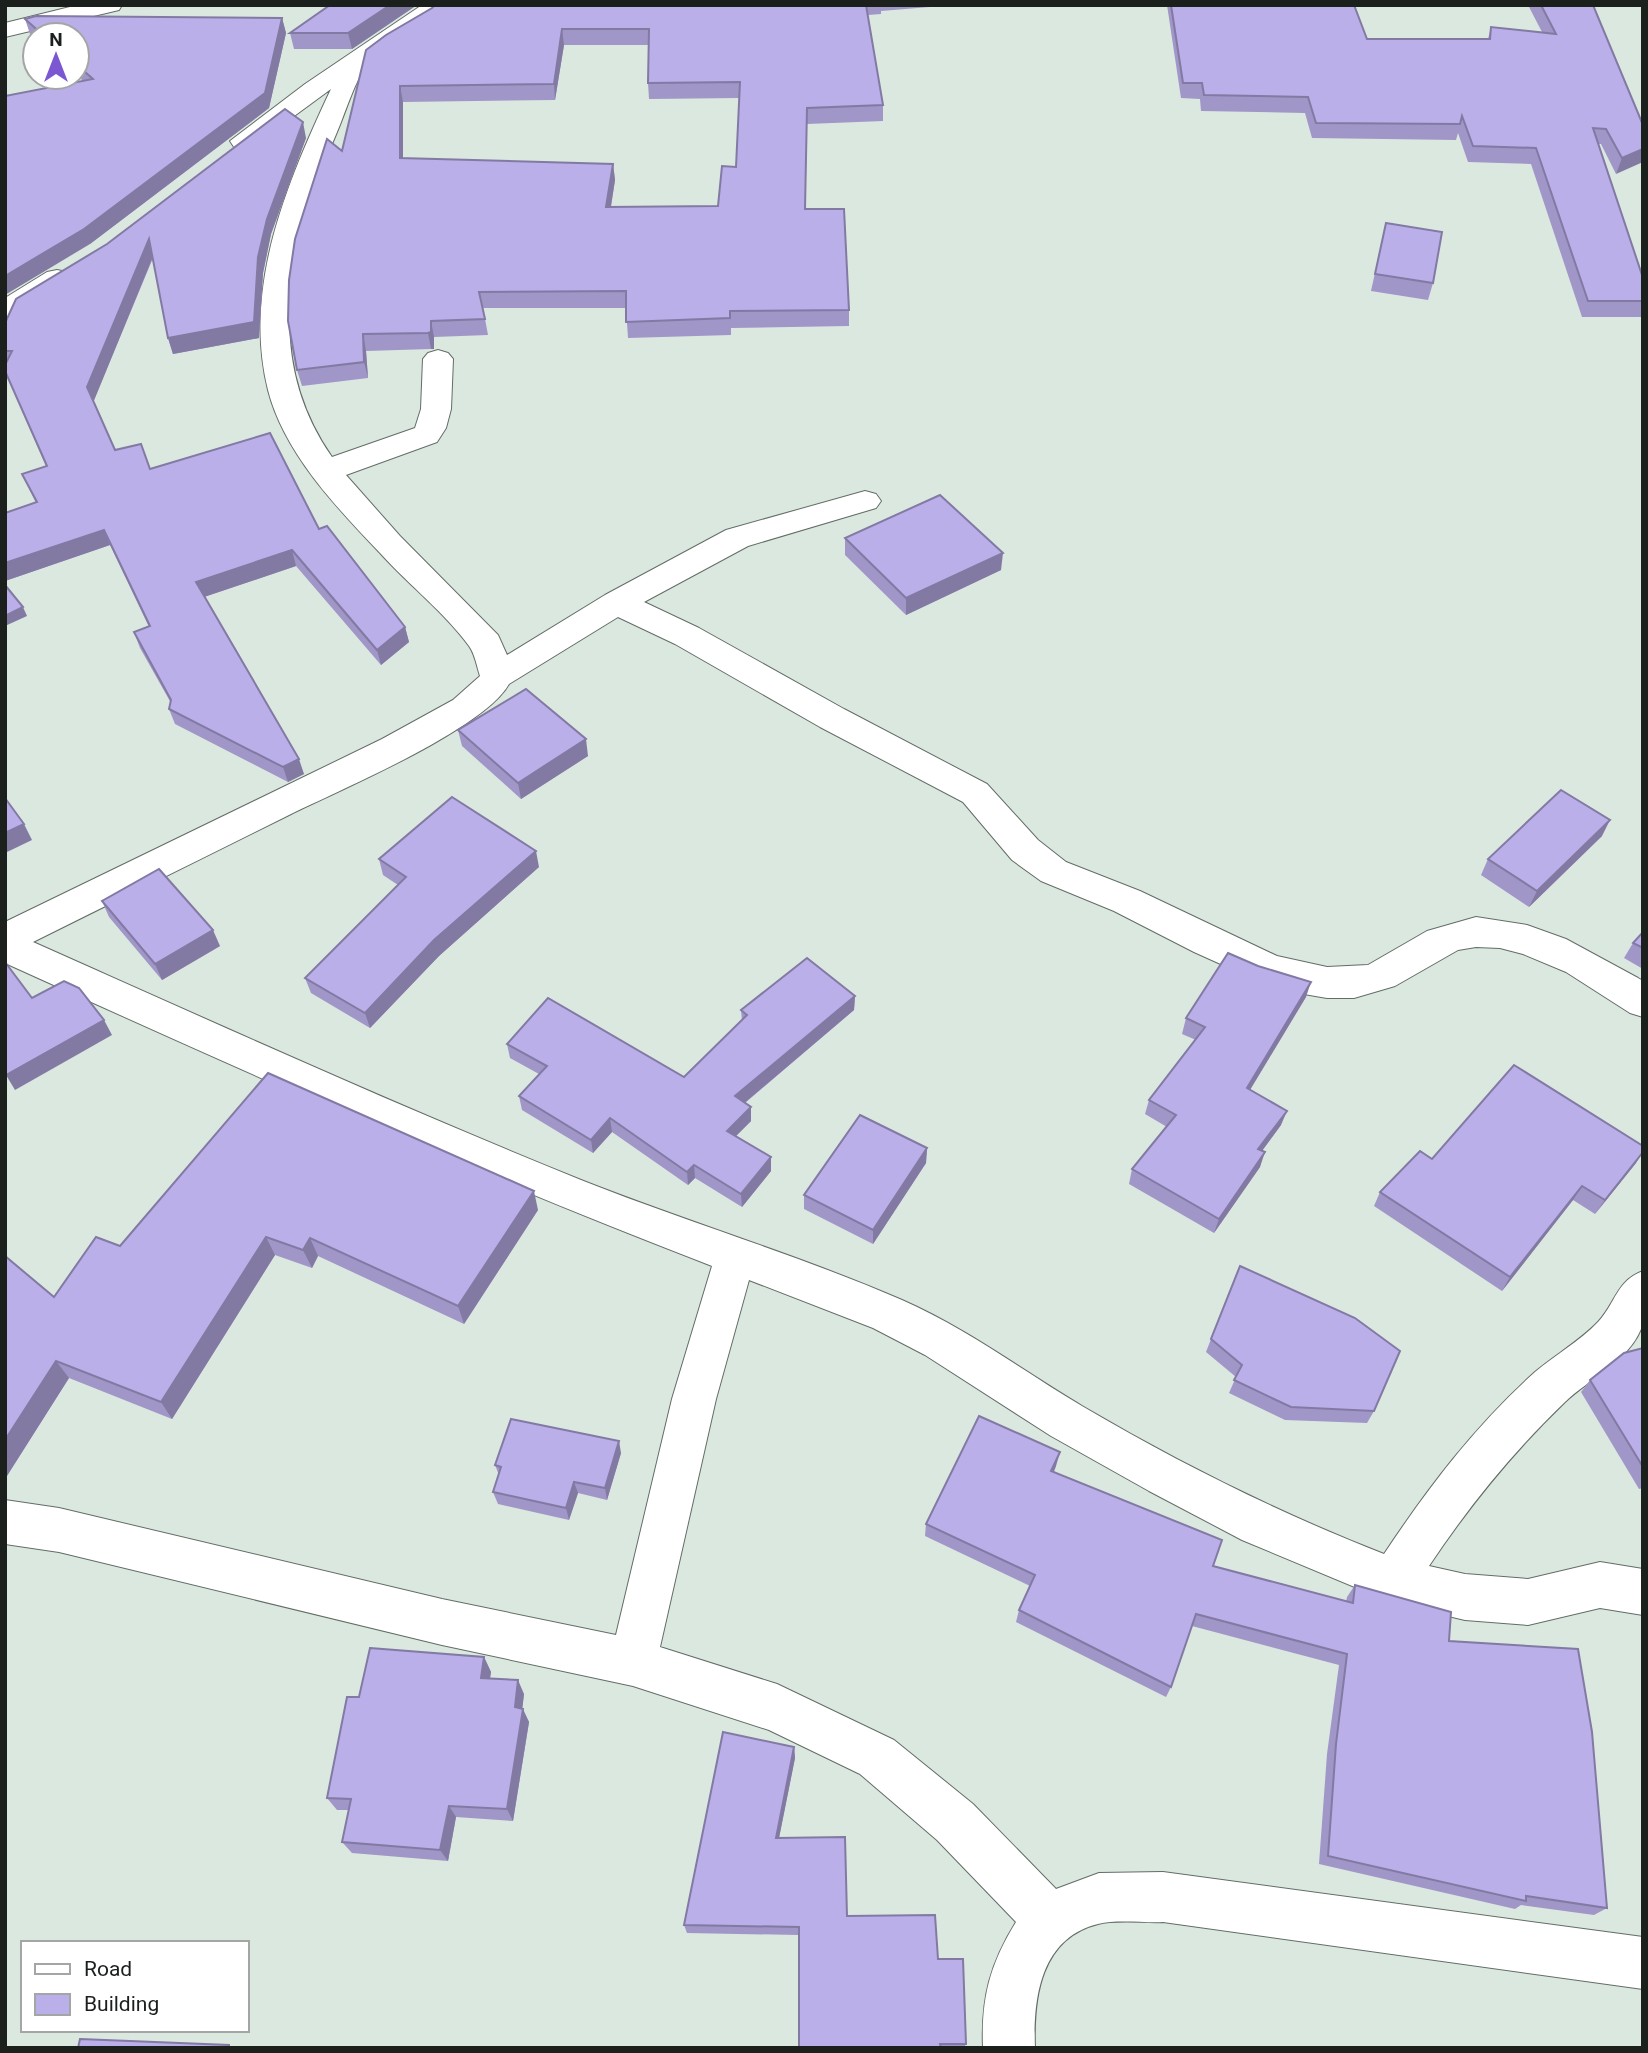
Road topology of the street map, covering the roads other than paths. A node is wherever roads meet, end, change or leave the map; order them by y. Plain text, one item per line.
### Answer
1 (16, 5) edge
2 (110, 5) edge
3 (439, 5) edge
4 (7, 30) edge
5 (357, 60) junction
6 (226, 155) edge
7 (77, 267) edge
8 (5, 310) edge
9 (438, 359) dead end
10 (326, 471) junction
11 (865, 501) dead end
12 (617, 603) junction
13 (497, 676) junction
14 (5, 939) edge
15 (5, 946) edge
16 (1643, 1002) edge
17 (735, 1257) junction
18 (1643, 1290) edge
19 (5, 1522) edge
20 (1393, 1580) junction
21 (1643, 1591) edge
22 (633, 1662) junction
23 (1048, 1918) junction
24 (1643, 1963) edge
25 (1009, 2048) edge

1 - 4 street
2 - 4 street
3 - 5 street
5 - 6 street
5 - 10 street
7 - 8 street
9 - 10 street
10 - 13 street
11 - 12 street
12 - 13 street
12 - 16 street
13 - 14 street
15 - 17 street
17 - 20 street
17 - 22 street
18 - 20 street
19 - 22 street
20 - 21 street
22 - 23 street
23 - 24 street
23 - 25 street

